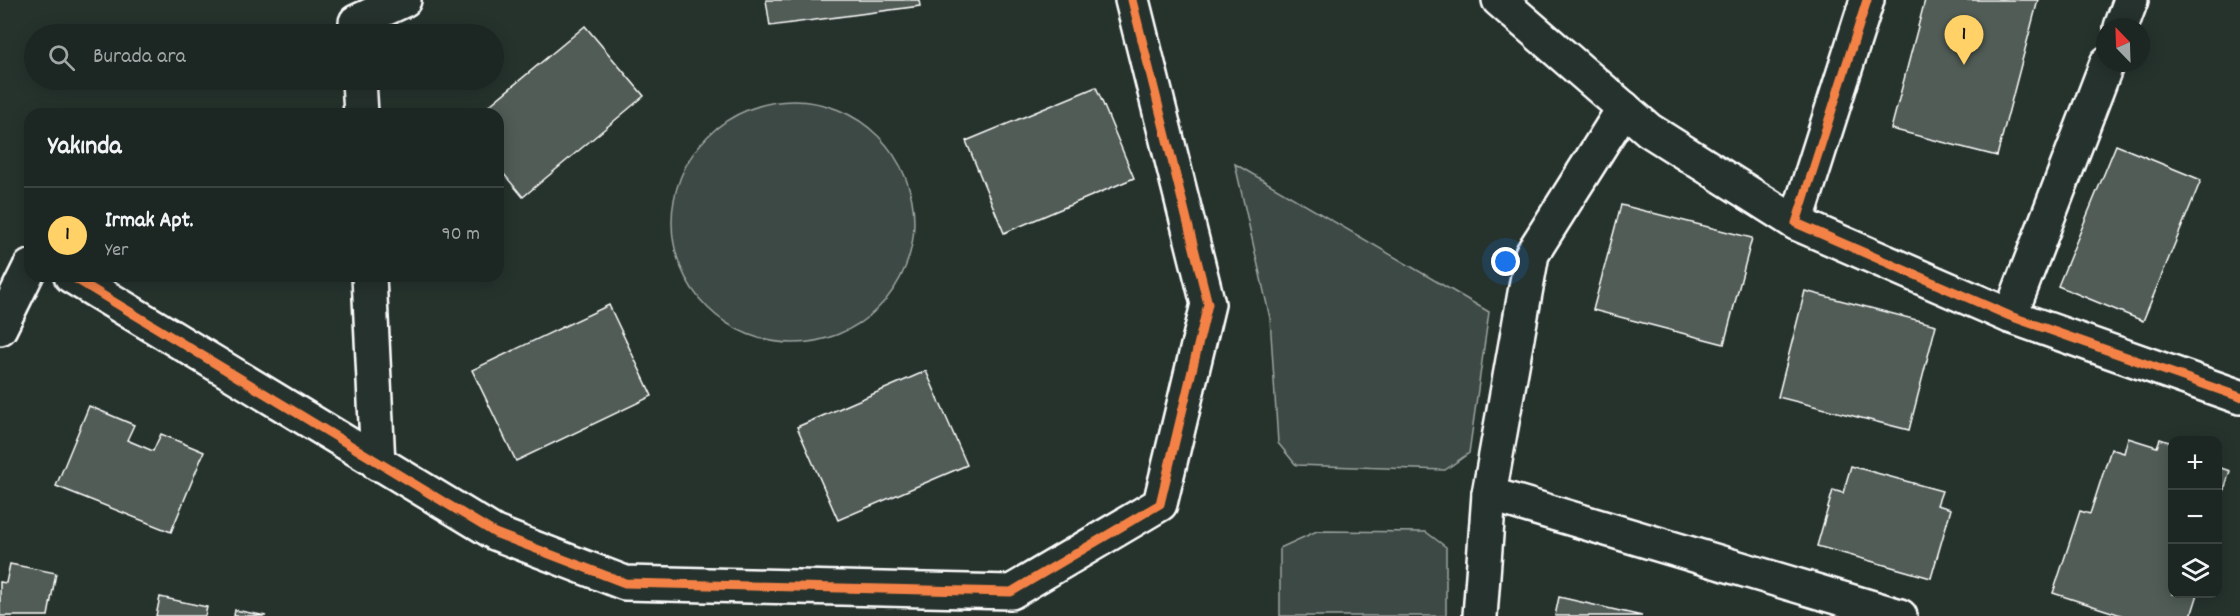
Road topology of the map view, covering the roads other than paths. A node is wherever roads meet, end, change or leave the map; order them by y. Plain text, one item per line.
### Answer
1 (404, 0) edge
2 (1132, 0) edge
3 (1499, 0) edge
4 (1867, 0) edge
5 (2132, 0) edge
6 (2125, 18) edge
7 (357, 24) edge
8 (2104, 72) edge
9 (360, 90) edge
10 (361, 108) edge
11 (1624, 108) junction
12 (1796, 224) junction
13 (24, 279) edge
14 (81, 282) edge
15 (369, 282) edge
16 (2010, 316) junction
17 (0, 328) edge
18 (2240, 397) edge
19 (378, 464) junction
20 (1489, 494) junction
21 (1480, 616) edge
22 (1900, 616) edge

1 - 7 street
2 - 19 street
3 - 11 street
4 - 12 street
5 - 6 street
8 - 16 street
9 - 10 street
11 - 12 street
11 - 20 street
12 - 16 street
13 - 17 street
14 - 19 street
15 - 19 street
16 - 18 street
20 - 21 street
20 - 22 street

